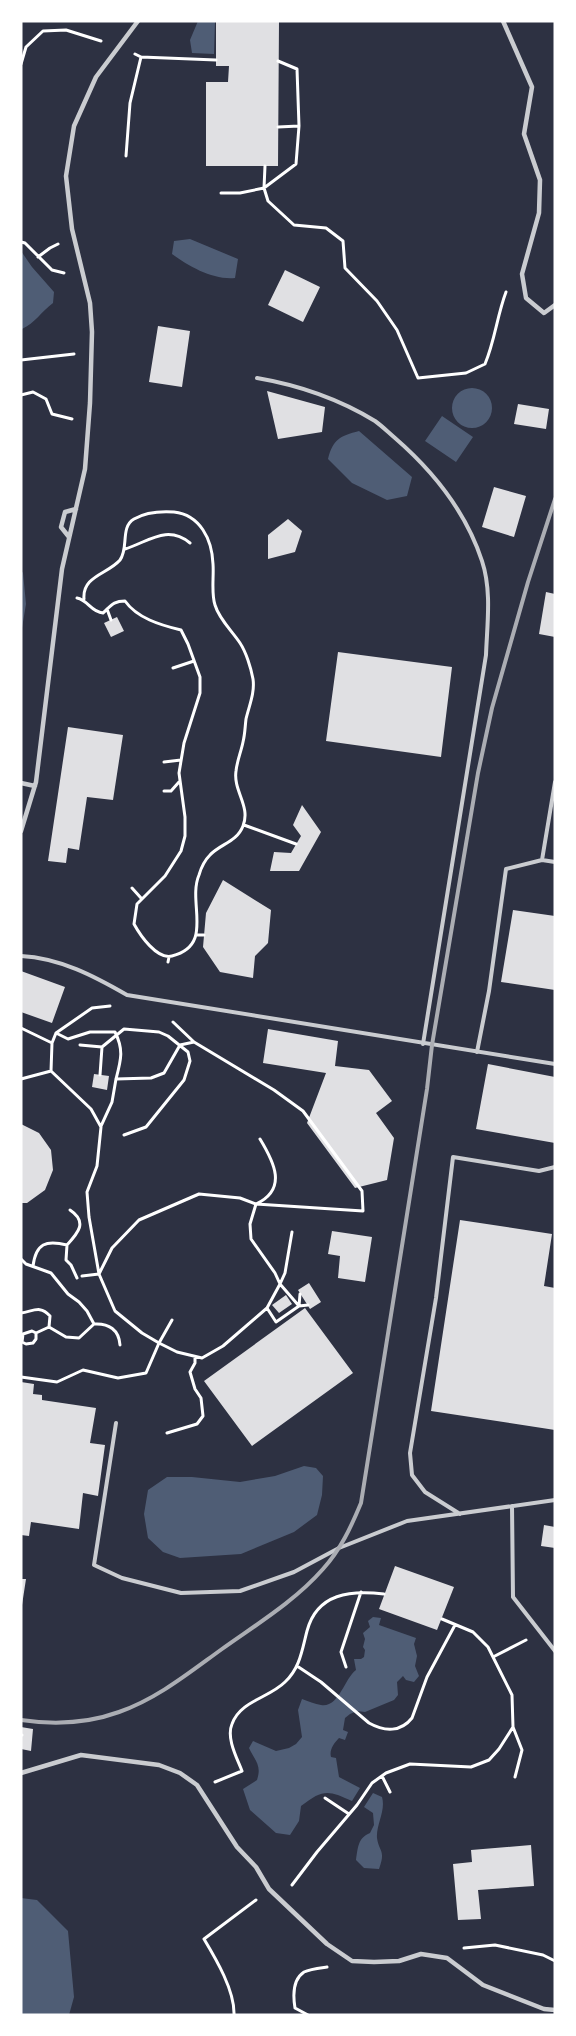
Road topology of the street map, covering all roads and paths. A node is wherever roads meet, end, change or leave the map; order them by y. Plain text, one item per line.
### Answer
1 (138, 21) edge
2 (503, 21) edge
3 (119, 47) junction
4 (141, 57) junction
5 (216, 60) dead end
6 (278, 61) dead end
7 (21, 64) edge
8 (299, 126) junction
9 (278, 127) dead end
10 (126, 156) dead end
11 (265, 166) dead end
12 (264, 188) junction
13 (220, 193) dead end
14 (21, 242) edge
15 (82, 273) junction
16 (508, 288) dead end
17 (555, 305) edge
18 (92, 354) junction
19 (21, 360) edge
20 (257, 378) dead end
21 (21, 395) edge
22 (88, 423) junction
23 (76, 508) junction
24 (69, 536) junction
25 (190, 543) dead end
26 (125, 548) junction
27 (107, 610) junction
28 (111, 620) dead end
29 (194, 661) junction
30 (173, 668) dead end
31 (181, 760) junction
32 (164, 762) dead end
33 (180, 781) junction
34 (555, 782) edge
35 (21, 783) edge
36 (34, 786) junction
37 (164, 791) dead end
38 (244, 826) junction
39 (21, 832) edge
40 (296, 844) dead end
41 (542, 860) junction
42 (555, 862) edge
43 (132, 888) dead end
44 (141, 898) junction
45 (196, 935) junction
46 (204, 935) dead end
47 (21, 956) edge
48 (169, 957) junction
49 (168, 962) dead end
50 (114, 1005) dead end
51 (167, 1020) dead end
52 (21, 1028) edge
53 (56, 1033) junction
54 (52, 1042) junction
55 (194, 1042) junction
56 (423, 1044) junction
57 (80, 1045) dead end
58 (180, 1045) junction
59 (102, 1047) junction
60 (477, 1052) junction
61 (555, 1064) edge
62 (51, 1071) junction
63 (100, 1075) dead end
64 (21, 1079) edge
65 (116, 1079) junction
66 (100, 1127) junction
67 (124, 1135) dead end
68 (260, 1139) dead end
69 (555, 1168) edge
70 (256, 1204) junction
71 (70, 1210) dead end
72 (292, 1232) dead end
73 (67, 1244) junction
74 (21, 1258) edge
75 (33, 1266) junction
76 (99, 1274) junction
77 (82, 1276) dead end
78 (77, 1278) dead end
79 (280, 1284) junction
80 (300, 1294) dead end
81 (299, 1306) junction
82 (308, 1306) dead end
83 (267, 1308) junction
84 (21, 1314) edge
85 (172, 1320) dead end
86 (94, 1324) junction
87 (49, 1327) junction
88 (36, 1334) junction
89 (159, 1343) junction
90 (120, 1345) dead end
91 (195, 1357) junction
92 (21, 1377) edge
93 (116, 1423) dead end
94 (167, 1433) dead end
95 (555, 1500) edge
96 (512, 1506) junction
97 (460, 1514) junction
98 (361, 1592) junction
99 (384, 1594) dead end
100 (442, 1619) dead end
101 (455, 1625) junction
102 (540, 1632) junction
103 (555, 1651) edge
104 (493, 1657) junction
105 (297, 1666) junction
106 (346, 1667) dead end
107 (512, 1727) junction
108 (21, 1772) edge
109 (382, 1776) junction
110 (515, 1777) dead end
111 (197, 1785) junction
112 (390, 1792) dead end
113 (325, 1798) dead end
114 (350, 1814) junction
115 (269, 1889) junction
116 (282, 1900) junction
117 (447, 1958) junction
118 (352, 1961) junction
119 (555, 1961) edge
120 (555, 2010) edge
121 (234, 2015) edge
122 (308, 2015) edge

1 - 3 street
2 - 17 street
3 - 4 path
3 - 7 path
3 - 15 street
4 - 5 path
4 - 10 path
6 - 8 path
8 - 9 path
8 - 12 path
11 - 12 path
12 - 13 path
12 - 16 path
14 - 15 path
15 - 18 street
18 - 19 path
18 - 22 street
20 - 56 lane
21 - 22 path
22 - 23 street
23 - 24 street
23 - 24 street
24 - 36 street
25 - 26 path
26 - 27 path
26 - 38 path
27 - 28 path
27 - 29 path
29 - 30 path
29 - 31 path
31 - 32 path
31 - 33 path
33 - 37 path
33 - 44 path
34 - 41 lane
35 - 36 street
36 - 39 street
38 - 40 path
38 - 45 path
41 - 42 lane
41 - 60 lane
43 - 44 path
44 - 48 path
45 - 46 path
45 - 48 path
47 - 56 lane
48 - 49 path
50 - 53 path
51 - 55 path
52 - 54 path
53 - 54 path
53 - 65 path
54 - 62 path
55 - 58 path
55 - 70 path
56 - 60 lane
57 - 59 path
58 - 59 path
58 - 65 path
58 - 67 path
59 - 63 path
60 - 61 lane
62 - 64 path
62 - 66 path
65 - 66 path
66 - 76 path
68 - 70 path
69 - 97 lane
70 - 76 path
70 - 79 path
71 - 73 path
72 - 79 path
73 - 75 path
73 - 78 path
74 - 75 path
75 - 86 path
76 - 77 path
76 - 89 path
79 - 81 path
79 - 83 path
80 - 81 path
81 - 82 path
81 - 83 path
83 - 91 path
84 - 87 path
85 - 89 path
86 - 87 path
86 - 90 path
87 - 88 path
88 - 88 path
89 - 91 path
89 - 92 path
91 - 94 path
93 - 97 lane
95 - 96 lane
96 - 97 lane
96 - 102 lane
98 - 99 path
98 - 105 path
98 - 106 path
100 - 101 path
101 - 104 path
101 - 105 path
102 - 103 lane
102 - 104 path
104 - 107 path
105 - 111 path
107 - 109 path
107 - 110 path
108 - 111 street
109 - 112 path
109 - 114 path
111 - 115 street
113 - 114 path
114 - 116 path
115 - 116 street
115 - 121 path
116 - 118 street
117 - 118 street
117 - 119 path
117 - 120 street
118 - 122 path

